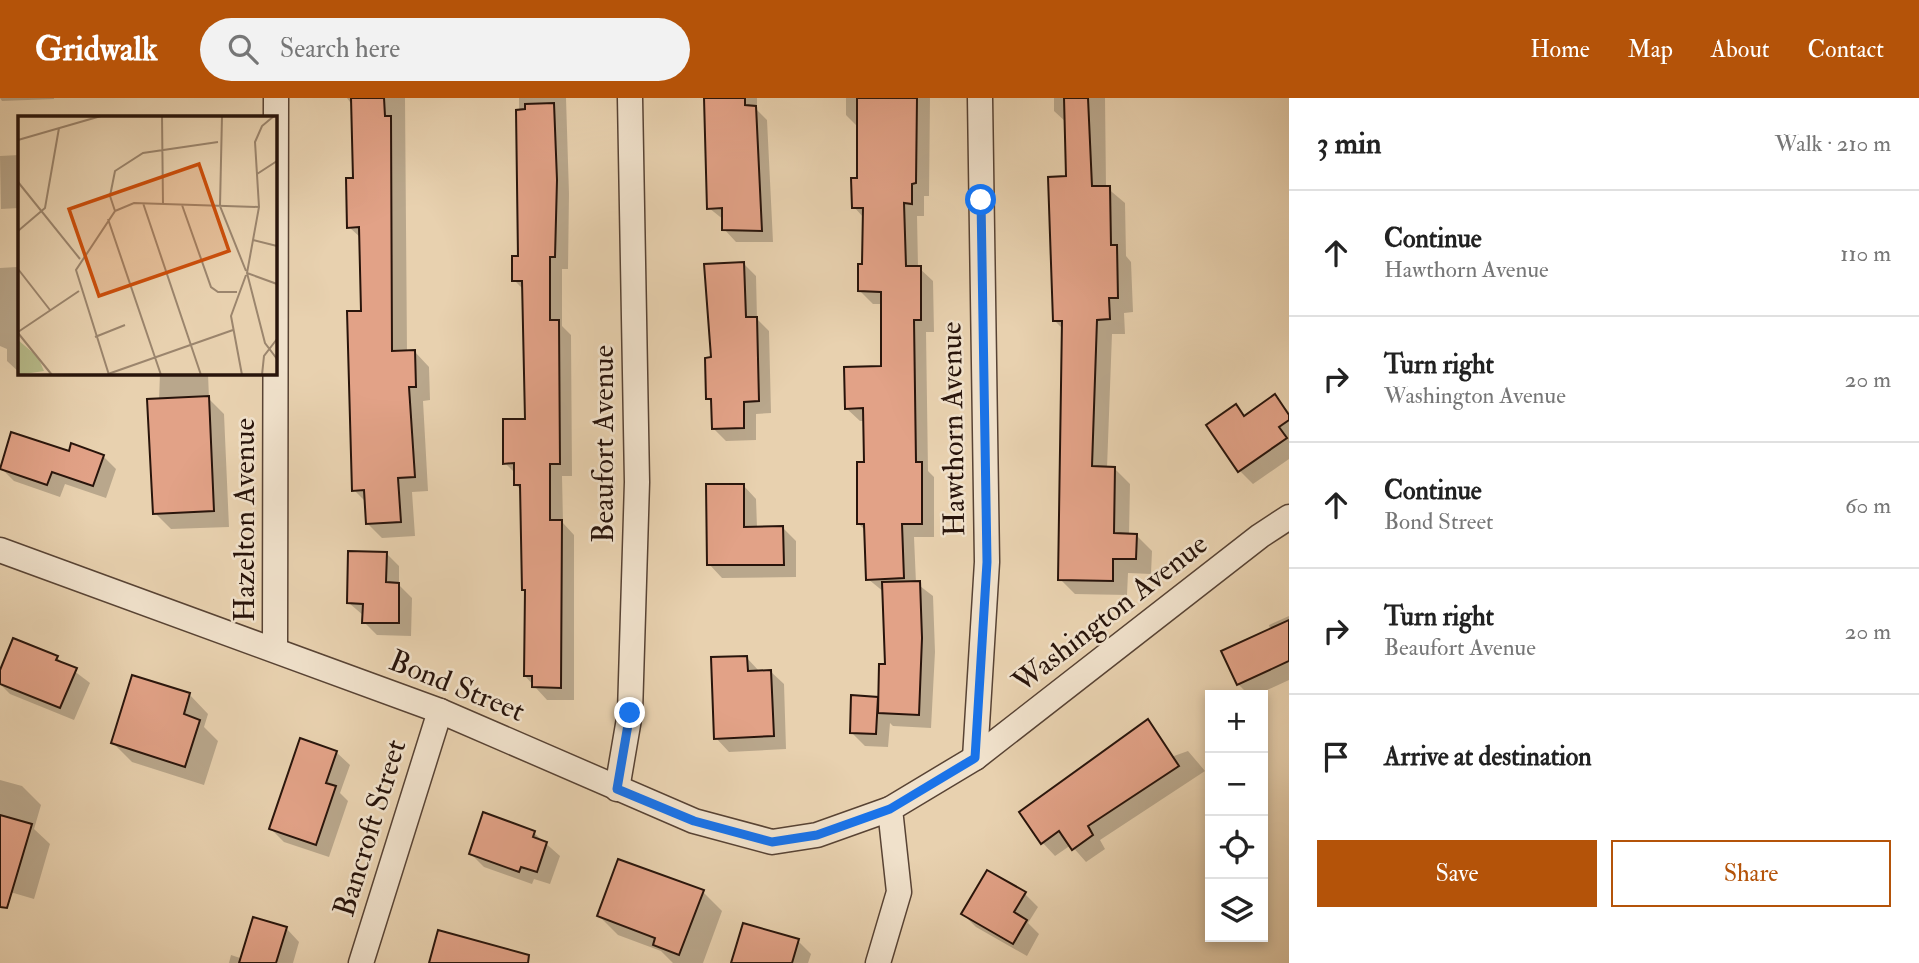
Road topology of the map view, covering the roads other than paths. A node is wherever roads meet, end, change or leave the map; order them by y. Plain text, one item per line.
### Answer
1 (276, 98) edge
2 (630, 98) edge
3 (980, 98) edge
4 (276, 116) edge
5 (275, 374) edge
6 (1289, 517) edge
7 (0, 550) edge
8 (275, 648) junction
9 (440, 711) junction
10 (975, 758) junction
11 (617, 789) junction
12 (890, 809) junction
13 (361, 963) edge
14 (878, 963) edge

1 - 4 street, Hazelton Avenue
2 - 11 street, Beaufort Avenue
3 - 10 street, Hawthorn Avenue
5 - 8 street, Hazelton Avenue
6 - 10 street, Washington Avenue
7 - 8 street, Bond Street
8 - 9 street, Bond Street
9 - 11 street, Bond Street
9 - 13 street, Bancroft Street
10 - 12 street, Washington Avenue
11 - 12 street, Bond Street
12 - 14 street

